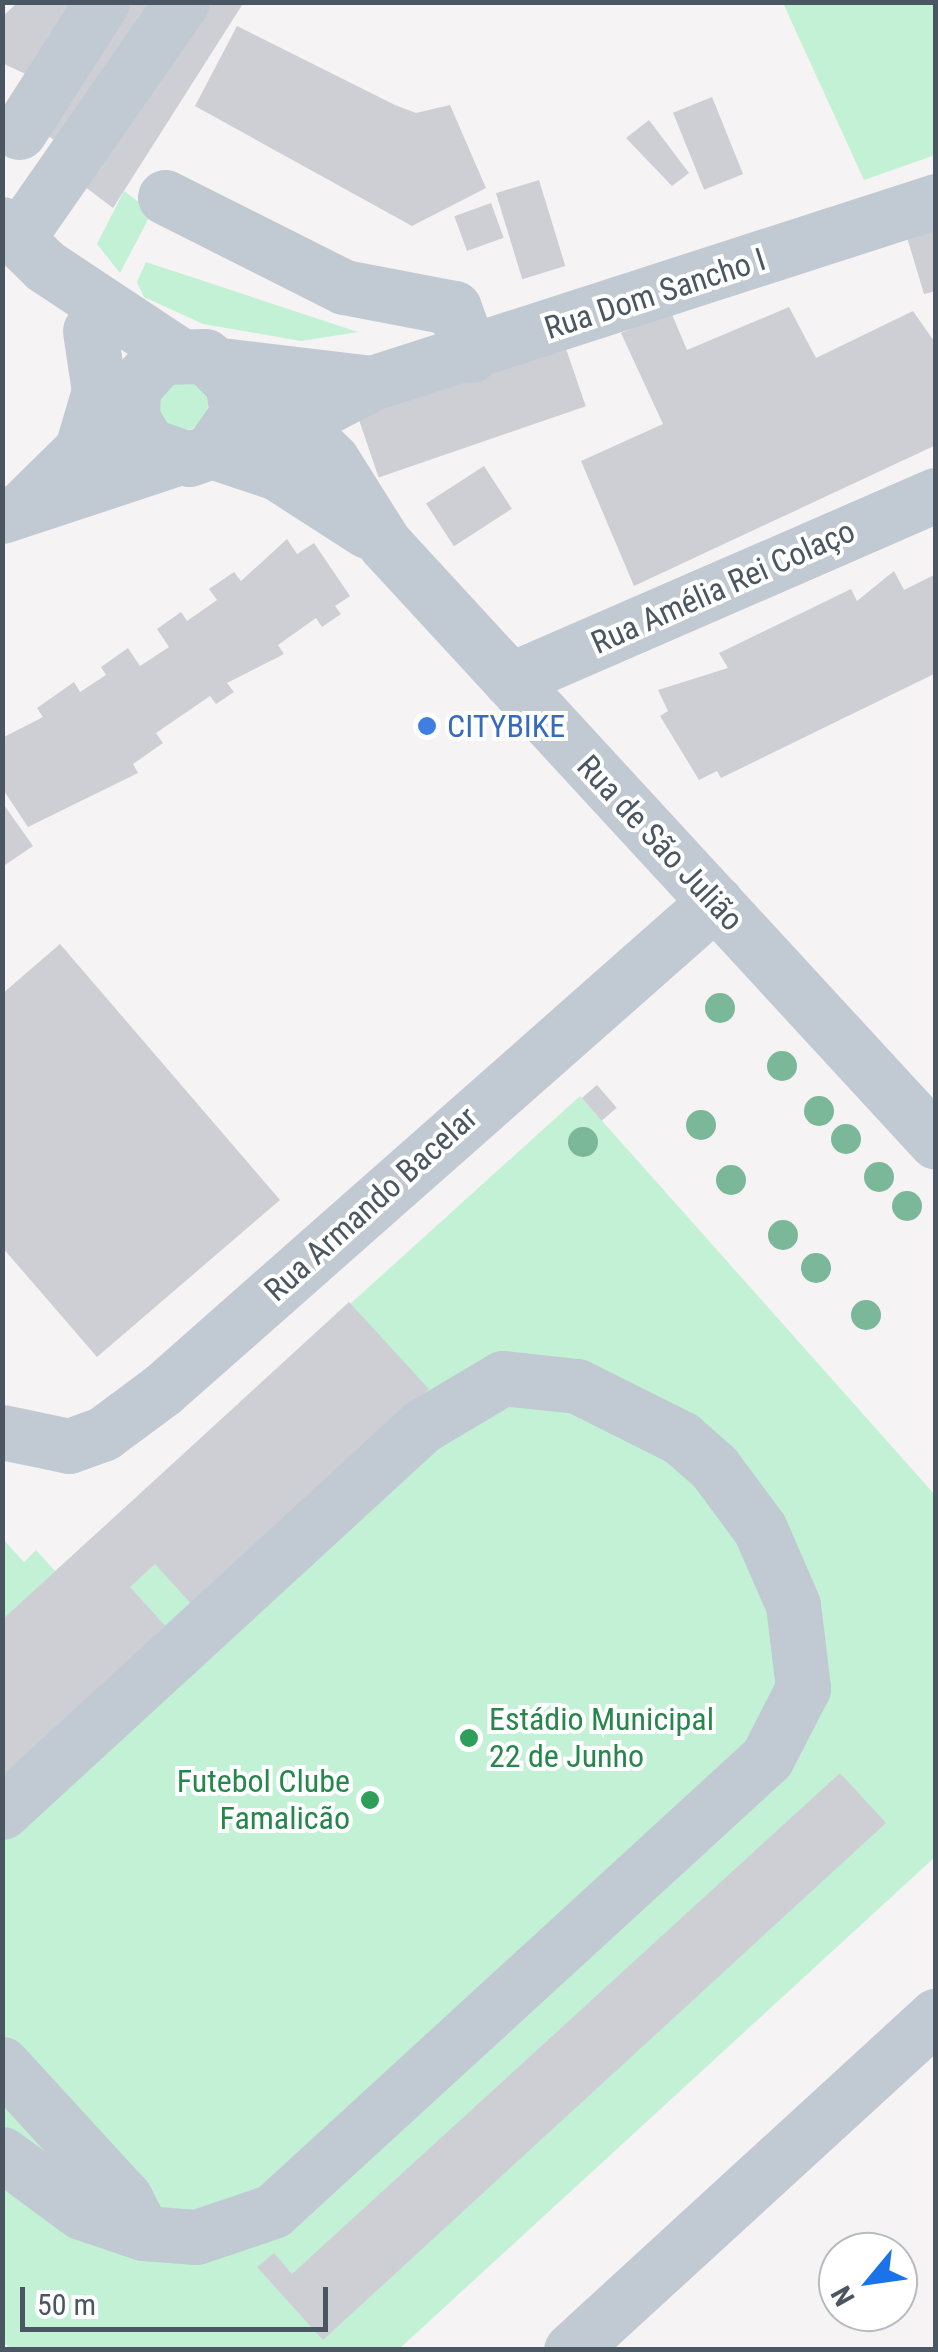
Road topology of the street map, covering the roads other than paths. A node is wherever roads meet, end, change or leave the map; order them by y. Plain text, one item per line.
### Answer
1 (102, 2) edge
2 (182, 2) edge
3 (11, 128) edge
4 (71, 167) junction
5 (165, 197) dead end
6 (936, 201) edge
7 (22, 243) edge
8 (90, 331) junction
9 (471, 355) junction
10 (208, 367) junction
11 (372, 382) junction
12 (130, 402) junction
13 (299, 421) junction
14 (82, 448) junction
15 (194, 455) junction
16 (936, 495) edge
17 (12, 512) edge
18 (386, 544) junction
19 (510, 680) junction
20 (715, 902) junction
21 (936, 1142) edge
22 (2, 1432) edge
23 (2, 1812) edge
24 (936, 2015) edge
25 (936, 2054) edge
26 (2, 2064) edge
27 (2, 2154) edge
28 (143, 2233) junction
29 (571, 2350) edge
30 (623, 2350) edge

1 - 3 street
2 - 4 street
3 - 4 street
4 - 7 street
5 - 9 street
6 - 9 street, Rua Dom Sancho I
7 - 8 street
7 - 10 street, Rua de São Julião
8 - 12 street
8 - 14 street
9 - 11 street, Rua Dom Sancho I
10 - 11 street, Rua Dom Sancho I
10 - 12 street, Rua Dom Sancho I
10 - 13 street, Rua de São Julião
10 - 15 street
11 - 13 street, Rua Dom Sancho I
12 - 14 street, Rua Dom Sancho I
12 - 15 street
13 - 15 street, Rua Dom Sancho I
13 - 18 street, Rua de São Julião
14 - 17 street, Rua Dom Sancho I
15 - 17 street, Rua Dom Sancho I
15 - 18 street, Rua de São Julião
16 - 19 street, Rua Amélia Rei Colaço
18 - 19 street, Rua de São Julião
19 - 20 street, Rua de São Julião
20 - 21 street, Rua de São Julião
20 - 22 street, Rua Armando Bacelar
23 - 28 street
24 - 29 street
25 - 30 street
26 - 28 street
27 - 28 street

